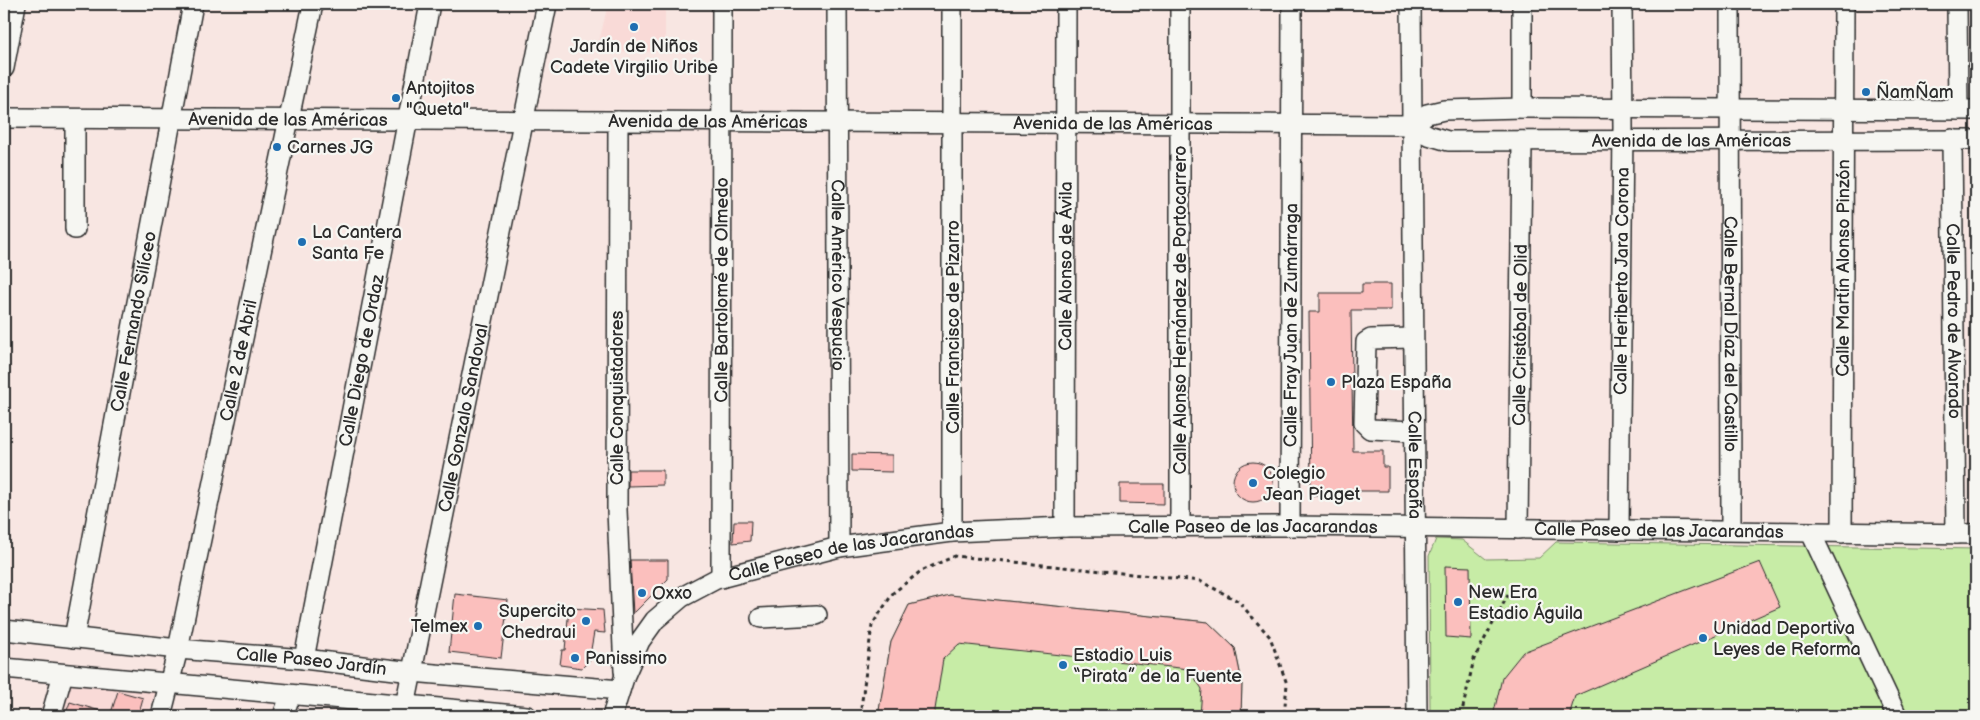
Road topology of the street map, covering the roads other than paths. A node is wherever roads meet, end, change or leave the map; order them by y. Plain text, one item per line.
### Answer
1 (16, 4) edge
2 (193, 4) edge
3 (313, 4) edge
4 (430, 4) edge
5 (547, 4) edge
6 (722, 4) edge
7 (837, 4) edge
8 (952, 4) edge
9 (1066, 4) edge
10 (1180, 4) edge
11 (1292, 4) edge
12 (1411, 4) edge
13 (1522, 4) edge
14 (1622, 4) edge
15 (1730, 4) edge
16 (1844, 4) edge
17 (1957, 4) edge
18 (4, 68) edge
19 (1522, 108) junction
20 (1623, 108) junction
21 (1730, 108) junction
22 (1846, 110) junction
23 (1967, 110) edge
24 (4, 118) edge
25 (76, 118) junction
26 (171, 120) junction
27 (289, 120) junction
28 (407, 120) junction
29 (524, 120) junction
30 (618, 121) junction
31 (721, 121) junction
32 (837, 122) junction
33 (953, 122) junction
34 (1066, 123) junction
35 (1180, 123) junction
36 (1292, 124) junction
37 (1411, 124) junction
38 (1731, 138) junction
39 (1845, 139) junction
40 (1952, 139) junction
41 (1976, 140) edge
42 (1522, 141) junction
43 (1623, 142) junction
44 (75, 229) dead end
45 (1413, 338) junction
46 (1414, 431) junction
47 (1180, 526) junction
48 (1290, 526) junction
49 (1065, 527) junction
50 (1415, 529) junction
51 (1518, 529) junction
52 (1619, 530) junction
53 (1731, 530) junction
54 (952, 532) junction
55 (1811, 532) junction
56 (1842, 533) junction
57 (1956, 534) junction
58 (1976, 534) edge
59 (838, 547) junction
60 (721, 578) junction
61 (817, 615) dead end
62 (761, 618) dead end
63 (4, 630) edge
64 (74, 638) junction
65 (178, 649) junction
66 (304, 658) junction
67 (4, 668) edge
68 (412, 672) junction
69 (63, 674) junction
70 (622, 682) junction
71 (171, 684) junction
72 (290, 696) junction
73 (404, 711) edge
74 (51, 716) edge
75 (161, 716) edge
76 (283, 716) edge
77 (527, 716) edge
78 (612, 716) edge
79 (1417, 716) edge
80 (1898, 716) edge

1 - 18 street
2 - 26 street, Calle Fernando Silíceo
3 - 27 street, Calle 2 de Abril
4 - 28 street, Calle Diego de Ordaz
5 - 29 street, Calle Gonzalo Sandoval
6 - 31 street, Calle Bartolomé de Olmedo
7 - 32 street, Calle Américo Vespucio
8 - 33 street, Calle Francisco de Pizarro
9 - 34 street, Calle Alonso de Ávila
10 - 35 street, Calle Alonso Hernández de Portocarrero
11 - 36 street, Calle Fray Juan de Zumárraga
12 - 37 street, Calle España
13 - 19 street
14 - 20 street, Calle Heriberto Jara Corona
15 - 21 street, Calle Bernal Díaz del Castillo
16 - 22 street, Calle Martín Alonso Pinzón
17 - 23 street
19 - 20 street, Avenida de las Américas
19 - 37 street, Avenida de las Américas
20 - 21 street, Avenida de las Américas
20 - 43 street, Calle Heriberto Jara Corona
21 - 22 street, Avenida de las Américas
21 - 38 street, Calle Bernal Díaz del Castillo
22 - 23 street, Avenida de las Américas
22 - 39 street, Calle Martín Alonso Pinzón
24 - 25 street, Avenida de las Américas
25 - 26 street, Avenida de las Américas
25 - 44 street
26 - 27 street, Avenida de las Américas
26 - 64 street, Calle Fernando Silíceo
27 - 28 street, Avenida de las Américas
27 - 65 street, Calle 2 de Abril
28 - 29 street, Avenida de las Américas
28 - 66 street, Calle Diego de Ordaz
29 - 30 street, Avenida de las Américas
29 - 68 street, Calle Gonzalo Sandoval
30 - 31 street, Avenida de las Américas
30 - 70 street, Calle Conquistadores
31 - 32 street, Avenida de las Américas
31 - 60 street, Calle Bartolomé de Olmedo
32 - 33 street, Avenida de las Américas
32 - 59 street, Calle Américo Vespucio
33 - 34 street, Avenida de las Américas
33 - 54 street, Calle Francisco de Pizarro
34 - 35 street, Avenida de las Américas
34 - 49 street, Calle Alonso de Ávila
35 - 36 street, Avenida de las Américas
35 - 47 street, Calle Alonso Hernández de Portocarrero
36 - 37 street, Avenida de las Américas
36 - 48 street, Calle Fray Juan de Zumárraga
37 - 42 street, Avenida de las Américas
37 - 45 street, Calle España
38 - 39 street, Avenida de las Américas
38 - 43 street, Avenida de las Américas
38 - 53 street, Calle Bernal Díaz del Castillo
39 - 40 street, Avenida de las Américas
39 - 56 street, Calle Martín Alonso Pinzón
40 - 41 street, Avenida de las Américas
40 - 57 street, Calle Pedro de Alvarado
42 - 43 street, Avenida de las Américas
42 - 51 street, Calle Cristóbal de Olid
43 - 52 street, Calle Heriberto Jara Corona
45 - 46 street, Calle España
45 - 46 street
46 - 50 street, Calle España
47 - 48 street, Calle Paseo de las Jacarandas
47 - 49 street, Calle Paseo de las Jacarandas
48 - 50 street, Calle Paseo de las Jacarandas
49 - 54 street, Calle Paseo de las Jacarandas
50 - 51 street, Calle Paseo de las Jacarandas
50 - 79 street, Calle España
51 - 52 street, Calle Paseo de las Jacarandas
52 - 53 street, Calle Paseo de las Jacarandas
53 - 55 street, Calle Paseo de las Jacarandas
54 - 59 street, Calle Paseo de las Jacarandas
55 - 56 street, Calle Paseo de las Jacarandas
55 - 80 street
56 - 57 street, Calle Paseo de las Jacarandas
57 - 58 street, Calle Paseo de las Jacarandas
59 - 60 street, Calle Paseo de las Jacarandas
60 - 70 street, Calle Paseo de las Jacarandas
61 - 62 street
63 - 64 street, Calle Paseo Jardín
64 - 65 street, Calle Paseo Jardín
65 - 66 street, Calle Paseo Jardín
65 - 71 street, Calle 2 de Abril
66 - 68 street, Calle Paseo Jardín
67 - 69 street, Calle Paseo Jardín
68 - 70 street, Calle Paseo Jardín
68 - 73 street, Calle Gonzalo Sandoval
69 - 71 street, Calle Paseo Jardín
69 - 74 street
70 - 78 street, Calle Paseo de las Jacarandas
71 - 72 street, Calle Paseo Jardín
71 - 75 street, Calle 2 de Abril
72 - 73 street, Calle Paseo Jardín
72 - 76 street
73 - 77 street, Calle Paseo Jardín

